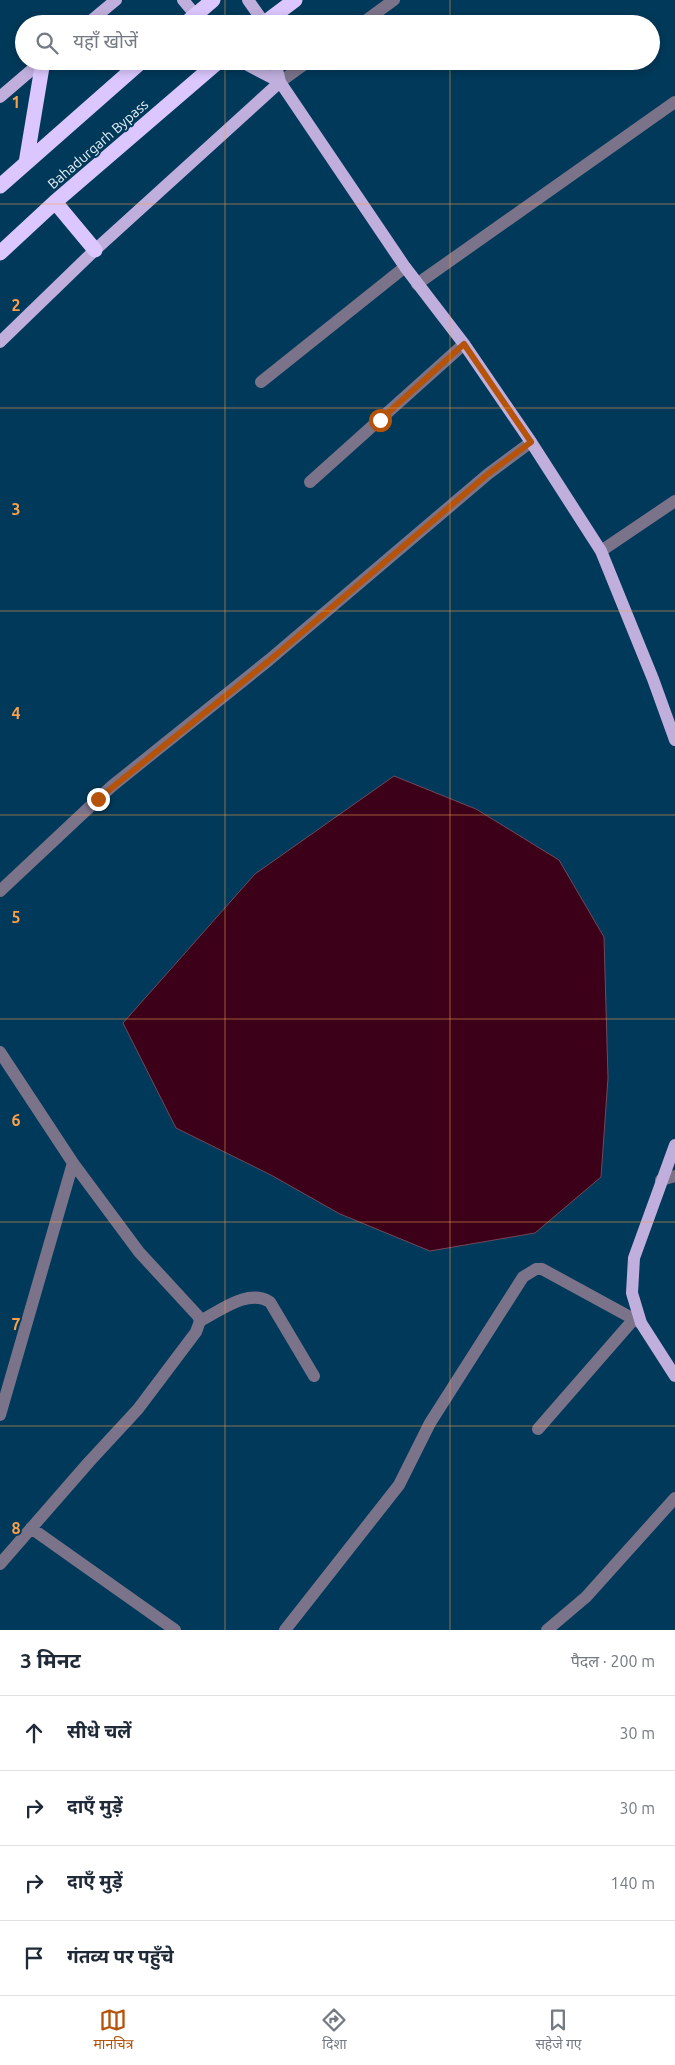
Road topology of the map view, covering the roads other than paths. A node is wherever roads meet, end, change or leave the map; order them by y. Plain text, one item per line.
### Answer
1 (116, 0) edge
2 (183, 0) edge
3 (213, 0) edge
4 (248, 0) edge
5 (294, 0) edge
6 (394, 0) edge
7 (98, 15) edge
8 (191, 15) edge
9 (199, 15) edge
10 (258, 15) edge
11 (274, 15) edge
12 (373, 15) edge
13 (32, 70) edge
14 (42, 70) edge
15 (132, 70) edge
16 (209, 70) edge
17 (257, 70) edge
18 (277, 70) edge
19 (297, 70) edge
20 (280, 82) junction
21 (0, 97) edge
22 (675, 102) edge
23 (26, 163) junction
24 (0, 186) edge
25 (55, 202) junction
26 (95, 250) junction
27 (0, 253) edge
28 (405, 267) junction
29 (417, 284) junction
30 (0, 342) edge
31 (464, 344) junction
32 (260, 382) dead end
33 (531, 442) junction
34 (310, 482) dead end
35 (675, 501) edge
36 (601, 551) junction
37 (675, 740) edge
38 (0, 891) edge
39 (0, 1052) edge
40 (675, 1145) edge
41 (73, 1164) junction
42 (675, 1176) edge
43 (661, 1180) junction
44 (638, 1321) junction
45 (200, 1322) junction
46 (314, 1376) dead end
47 (675, 1376) edge
48 (0, 1415) edge
49 (538, 1430) dead end
50 (675, 1498) edge
51 (31, 1528) junction
52 (0, 1564) edge
53 (175, 1630) edge
54 (285, 1630) edge
55 (547, 1630) edge

1 - 7 main road
2 - 8 main road
3 - 9 highway
4 - 10 main road
5 - 11 highway
6 - 12 street
13 - 21 main road
14 - 23 highway
15 - 23 highway
16 - 25 highway, Bahadurgarh Bypass
17 - 20 main road
18 - 20 main road
19 - 20 street
20 - 26 main road
20 - 28 main road
22 - 29 street
23 - 24 highway
25 - 26 highway
25 - 27 highway, Bahadurgarh Bypass
26 - 30 main road
28 - 29 main road
28 - 32 street
29 - 31 main road
31 - 33 main road
31 - 34 street
33 - 36 main road
33 - 38 street
35 - 36 street
36 - 37 main road
39 - 41 street
40 - 43 main road
41 - 45 street
41 - 48 street
42 - 43 street
43 - 44 main road
44 - 47 main road
44 - 49 street
44 - 54 street
45 - 46 street
45 - 51 street
50 - 55 street
51 - 52 street
51 - 53 street

